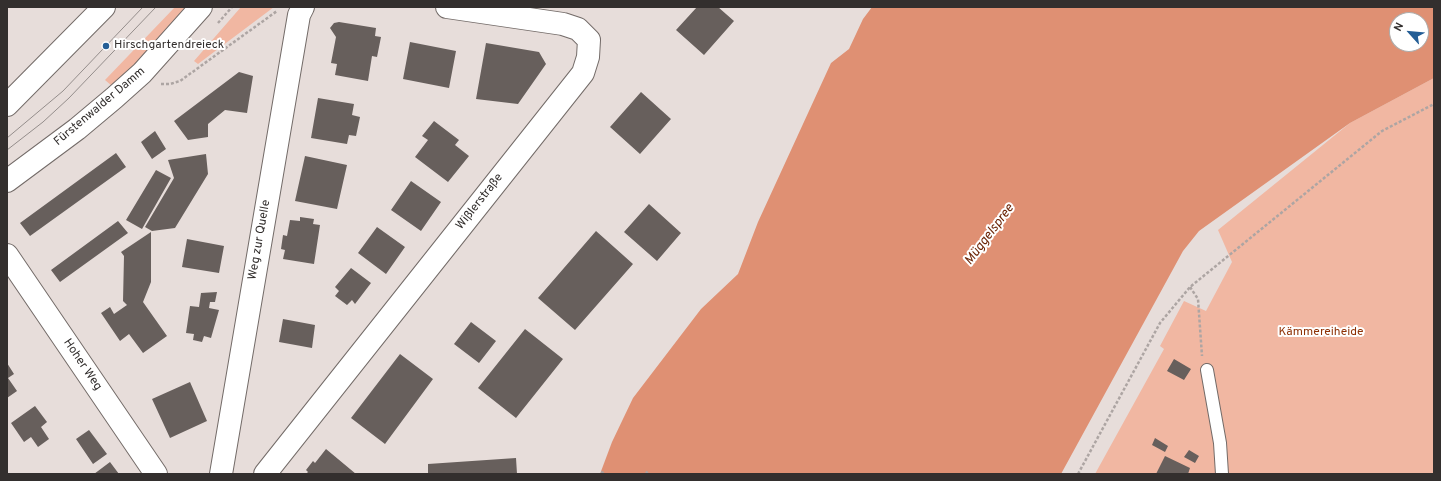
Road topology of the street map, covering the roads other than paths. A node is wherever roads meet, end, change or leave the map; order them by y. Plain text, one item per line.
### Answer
1 (104, 7) edge
2 (201, 7) edge
3 (303, 7) edge
4 (447, 7) edge
5 (9, 98) edge
6 (7, 181) edge
7 (7, 255) edge
8 (1207, 370) road end
9 (156, 474) edge
10 (221, 474) edge
11 (265, 474) edge
12 (1222, 474) edge

1 - 5 street
2 - 6 street, Fürstenwalder Damm
3 - 10 street, Weg zur Quelle
4 - 11 street, Wißlerstraße
7 - 9 street, Hoher Weg
8 - 12 lane

